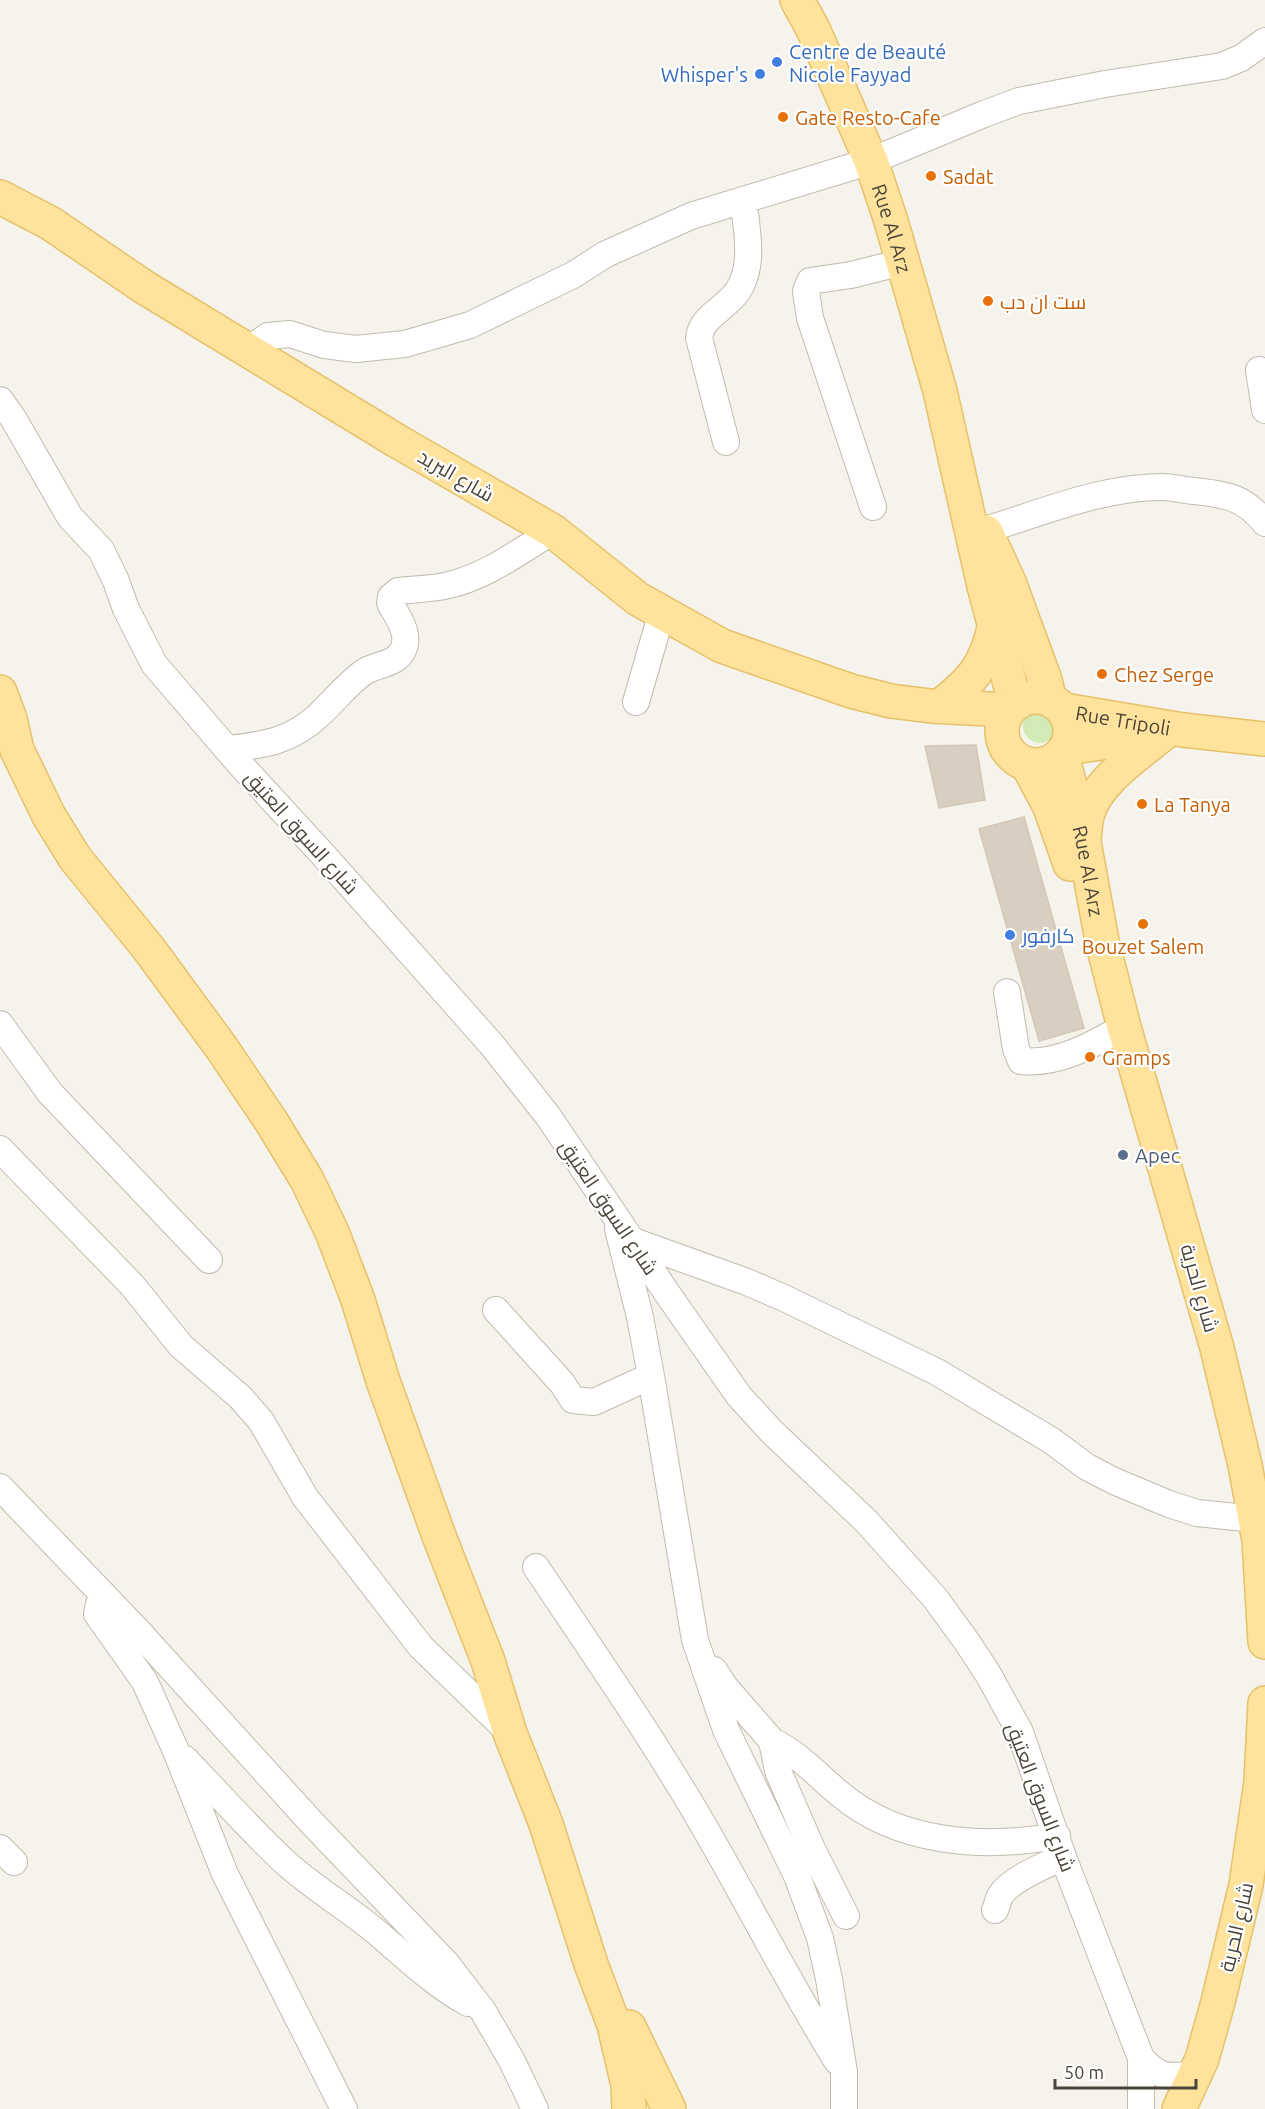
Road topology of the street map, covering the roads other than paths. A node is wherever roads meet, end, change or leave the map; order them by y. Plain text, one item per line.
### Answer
1 (797, 0) edge
2 (1265, 40) edge
3 (871, 161) junction
4 (0, 197) edge
5 (743, 200) junction
6 (903, 262) junction
7 (252, 353) junction
8 (1259, 370) dead end
9 (0, 400) edge
10 (1265, 410) edge
11 (726, 442) dead end
12 (957, 467) junction
13 (873, 507) dead end
14 (1263, 513) edge
15 (985, 530) junction
16 (553, 531) junction
17 (662, 612) junction
18 (994, 628) junction
19 (0, 692) edge
20 (636, 702) dead end
21 (1057, 704) junction
22 (936, 706) junction
23 (1009, 717) junction
24 (1173, 732) junction
25 (1265, 739) edge
26 (9, 746) edge
27 (227, 749) junction
28 (1064, 751) junction
29 (1028, 764) junction
30 (1084, 842) junction
31 (1102, 941) junction
32 (1007, 992) dead end
33 (0, 1024) edge
34 (1124, 1027) junction
35 (0, 1149) edge
36 (615, 1214) junction
37 (633, 1241) junction
38 (209, 1260) dead end
39 (496, 1310) dead end
40 (651, 1376) junction
41 (0, 1487) edge
42 (1260, 1533) edge
43 (536, 1567) dead end
44 (106, 1599) junction
45 (695, 1640) junction
46 (1265, 1642) edge
47 (1265, 1703) edge
48 (510, 1733) junction
49 (772, 1741) junction
50 (176, 1750) junction
51 (1060, 1846) junction
52 (1256, 1886) edge
53 (996, 1910) dead end
54 (846, 1916) dead end
55 (591, 1964) junction
56 (483, 2010) junction
57 (1141, 2058) junction
58 (844, 2072) junction
59 (1195, 2075) junction
60 (344, 2109) edge
61 (535, 2109) edge
62 (628, 2109) edge
63 (669, 2109) edge
64 (844, 2109) edge
65 (1141, 2109) edge
66 (1179, 2109) edge

1 - 3 main road, Rue Al Arz
2 - 3 street
3 - 5 street
3 - 6 main road, Rue Al Arz
4 - 7 main road, شارع البريد
5 - 7 street
5 - 11 street
6 - 12 main road, Rue Al Arz
6 - 13 street
7 - 16 main road, شارع البريد
8 - 10 street
9 - 27 street, شارع السوق العتيق
12 - 15 main road, Rue Al Arz
12 - 18 main road, Rue Al Arz
14 - 15 street
15 - 21 main road, Rue Al Arz
16 - 17 main road, شارع البريد
16 - 27 street
17 - 20 street
17 - 22 main road, شارع البريد
18 - 22 main road
18 - 23 main road, Rue Al Arz
19 - 26 main road
21 - 23 main road
21 - 24 main road, Rue Tripoli
21 - 28 main road
22 - 23 main road, شارع البريد
23 - 29 main road
24 - 25 main road, Rue Tripoli
24 - 28 main road, Rue Tripoli
24 - 30 main road
26 - 48 main road
27 - 36 street, شارع السوق العتيق
28 - 29 main road
28 - 30 main road, Rue Al Arz
29 - 31 main road, Rue Al Arz
30 - 31 main road, Rue Al Arz
31 - 34 main road, شارع الحرية
32 - 34 street
33 - 38 street
34 - 42 main road, شارع الحرية
35 - 48 street
36 - 37 street, شارع السوق العتيق
36 - 40 street
37 - 42 street
37 - 51 street, شارع السوق العتيق
39 - 40 street
40 - 45 street
41 - 44 street
42 - 46 main road, شارع الحرية
43 - 58 street
44 - 50 street
44 - 56 street
45 - 49 street
45 - 58 street
47 - 52 main road, شارع الحرية
48 - 55 main road
49 - 51 street
49 - 54 street
50 - 56 street
50 - 60 street
51 - 53 street
51 - 57 street, شارع السوق العتيق
52 - 59 main road, شارع الحرية
55 - 62 main road
55 - 63 main road
56 - 61 street
57 - 59 street
57 - 65 street, شارع السوق العتيق
58 - 64 street
59 - 66 main road, شارع الحرية

